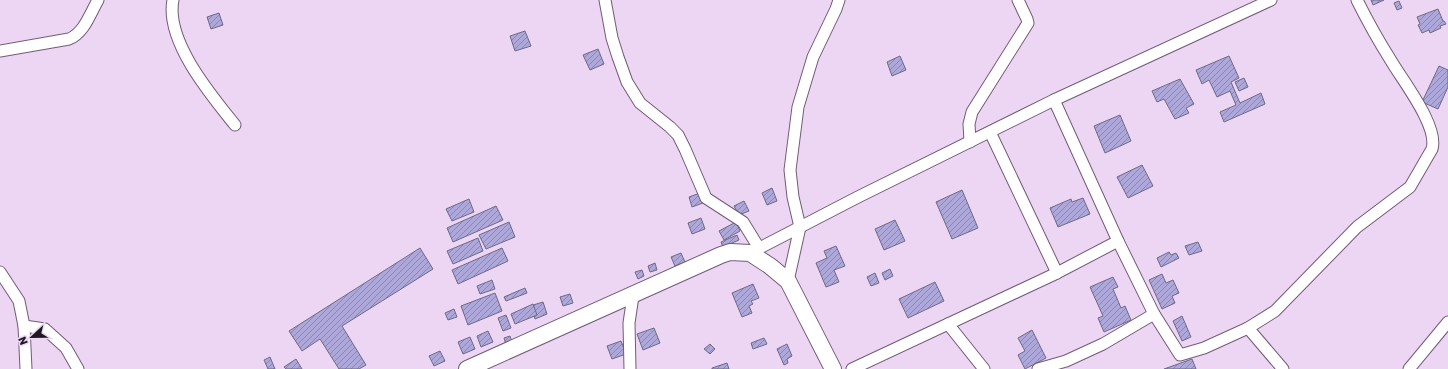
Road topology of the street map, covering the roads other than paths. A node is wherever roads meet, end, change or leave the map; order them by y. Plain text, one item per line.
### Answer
1 (98, 0) edge
2 (173, 0) edge
3 (605, 0) edge
4 (839, 0) edge
5 (1018, 0) edge
6 (1271, 0) edge
7 (1357, 0) edge
8 (0, 50) edge
9 (1054, 100) junction
10 (235, 125) dead end
11 (990, 132) junction
12 (970, 142) junction
13 (800, 227) junction
14 (1118, 241) junction
15 (755, 251) junction
16 (0, 272) edge
17 (1057, 273) junction
18 (788, 281) junction
19 (633, 296) junction
20 (1154, 314) junction
21 (1448, 322) edge
22 (948, 324) junction
23 (24, 326) junction
24 (1248, 328) junction
25 (26, 369) edge
26 (78, 369) edge
27 (467, 369) edge
28 (630, 369) edge
29 (833, 369) edge
30 (852, 369) edge
31 (984, 369) edge
32 (1038, 369) edge
33 (1283, 369) edge
34 (1409, 369) edge

1 - 8 street
2 - 10 street
3 - 15 street
4 - 13 street
5 - 12 street
6 - 9 street
7 - 24 street
9 - 11 street
9 - 14 street
11 - 12 street
11 - 17 street
12 - 13 street
13 - 15 street
13 - 18 street
14 - 17 street
14 - 20 street
15 - 18 main road
15 - 19 main road
16 - 23 street
17 - 22 street
18 - 29 main road
19 - 27 main road
19 - 28 street
20 - 24 street
20 - 32 street
21 - 34 street
22 - 30 street
22 - 31 street
23 - 25 street
23 - 26 street
24 - 33 street

